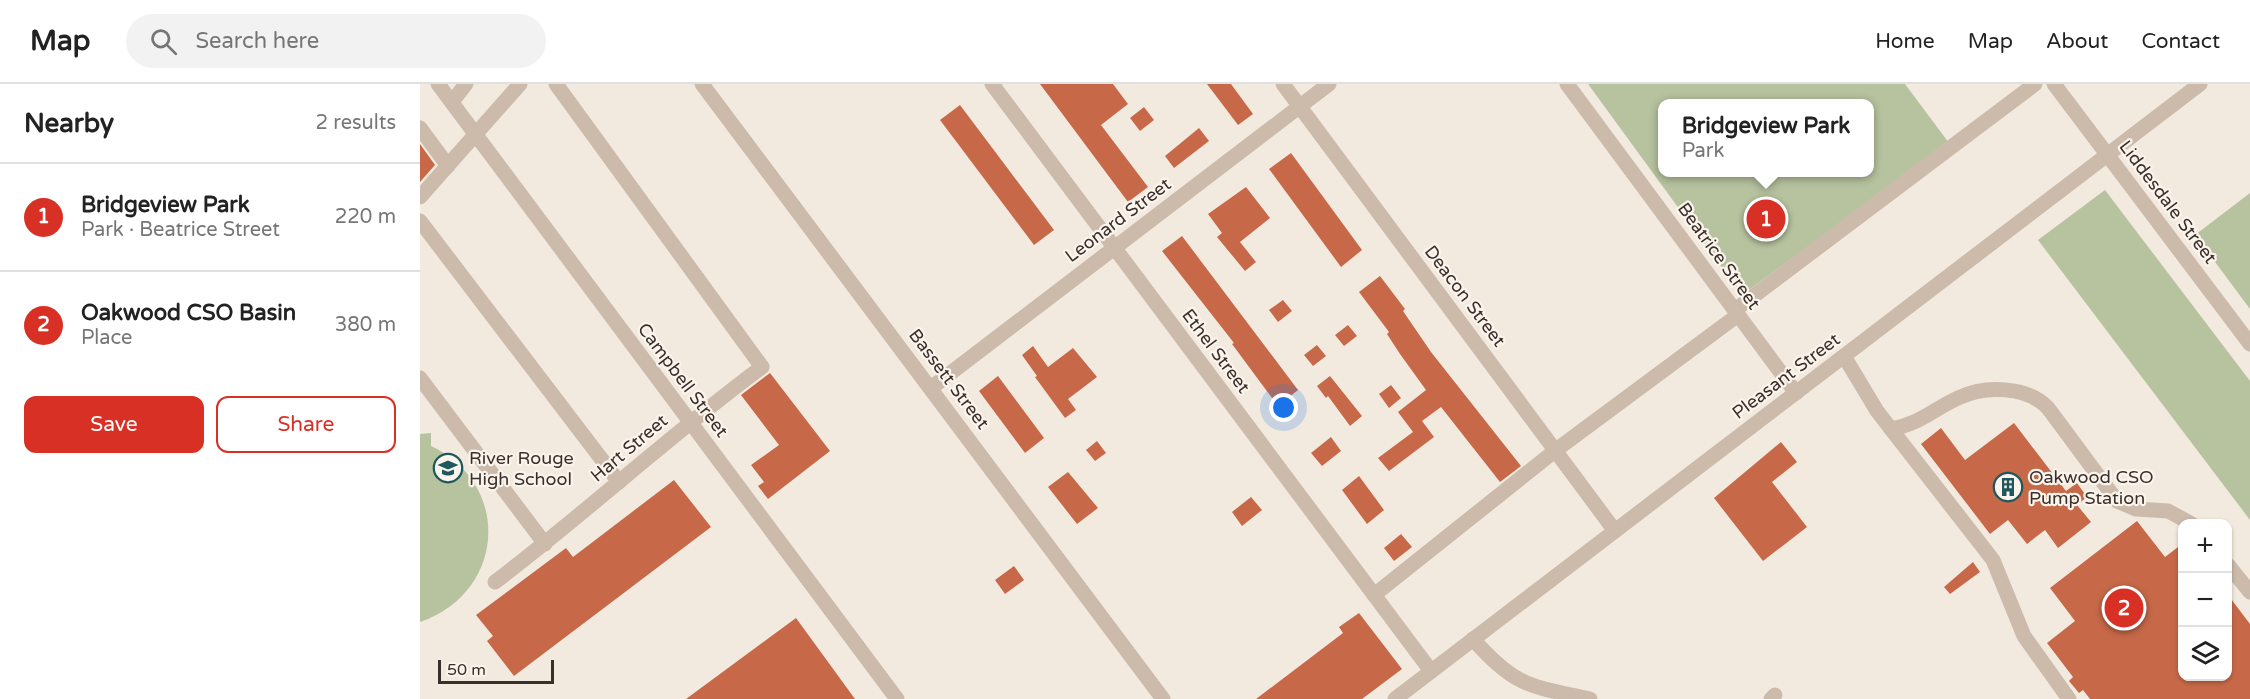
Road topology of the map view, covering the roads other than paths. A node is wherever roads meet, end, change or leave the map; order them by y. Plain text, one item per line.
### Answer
1 (438, 84) edge
2 (466, 84) edge
3 (520, 84) edge
4 (556, 84) edge
5 (702, 84) edge
6 (992, 84) edge
7 (1283, 84) edge
8 (1329, 84) edge
9 (1567, 84) edge
10 (2035, 84) edge
11 (2054, 84) edge
12 (2200, 84) edge
13 (452, 102) junction
14 (1300, 106) junction
15 (420, 128) edge
16 (476, 134) junction
17 (2108, 155) junction
18 (448, 166) junction
19 (420, 197) edge
20 (420, 221) edge
21 (1115, 248) junction
22 (1737, 313) junction
23 (2250, 344) edge
24 (1844, 356) junction
25 (420, 378) edge
26 (931, 388) junction
27 (1796, 393) junction
28 (689, 421) junction
29 (1891, 429) junction
30 (1556, 450) junction
31 (619, 482) junction
32 (2183, 519) edge
33 (1615, 531) junction
34 (545, 544) junction
35 (2232, 570) edge
36 (495, 582) dead end
37 (2250, 592) edge
38 (1374, 596) junction
39 (1473, 639) junction
40 (1431, 671) junction
41 (897, 699) edge
42 (1163, 699) edge
43 (1395, 699) edge
44 (1590, 699) edge
45 (2069, 699) edge

1 - 13 street, Campbell Street
2 - 13 street
3 - 16 street
4 - 28 street, Hart Street
5 - 26 street, Bassett Street
6 - 21 street, Ethel Street
7 - 14 street, Deacon Street
8 - 14 street, Leonard Street
9 - 22 street, Beatrice Street
10 - 22 street
11 - 17 street, Liddesdale Street
12 - 17 street, Pleasant Street
13 - 16 street, Campbell Street
14 - 21 street, Leonard Street
14 - 30 street, Deacon Street
15 - 18 street
16 - 18 street
16 - 28 street, Campbell Street
17 - 23 street, Liddesdale Street
17 - 24 street, Pleasant Street
18 - 19 street
20 - 31 street
21 - 26 street, Leonard Street
21 - 38 street, Ethel Street
22 - 27 street, Beatrice Street
22 - 30 street
24 - 27 street, Pleasant Street
24 - 29 street
25 - 34 street
26 - 42 street, Bassett Street
27 - 33 street, Pleasant Street
28 - 31 street, Hart Street
28 - 41 street, Campbell Street
29 - 32 street
29 - 45 street
30 - 33 street, Deacon Street
30 - 38 street
31 - 34 street, Hart Street
33 - 39 street, Pleasant Street
34 - 36 street, Hart Street
35 - 37 street
38 - 40 street, Ethel Street
39 - 40 street, Pleasant Street
39 - 44 street
40 - 43 street, Pleasant Street

